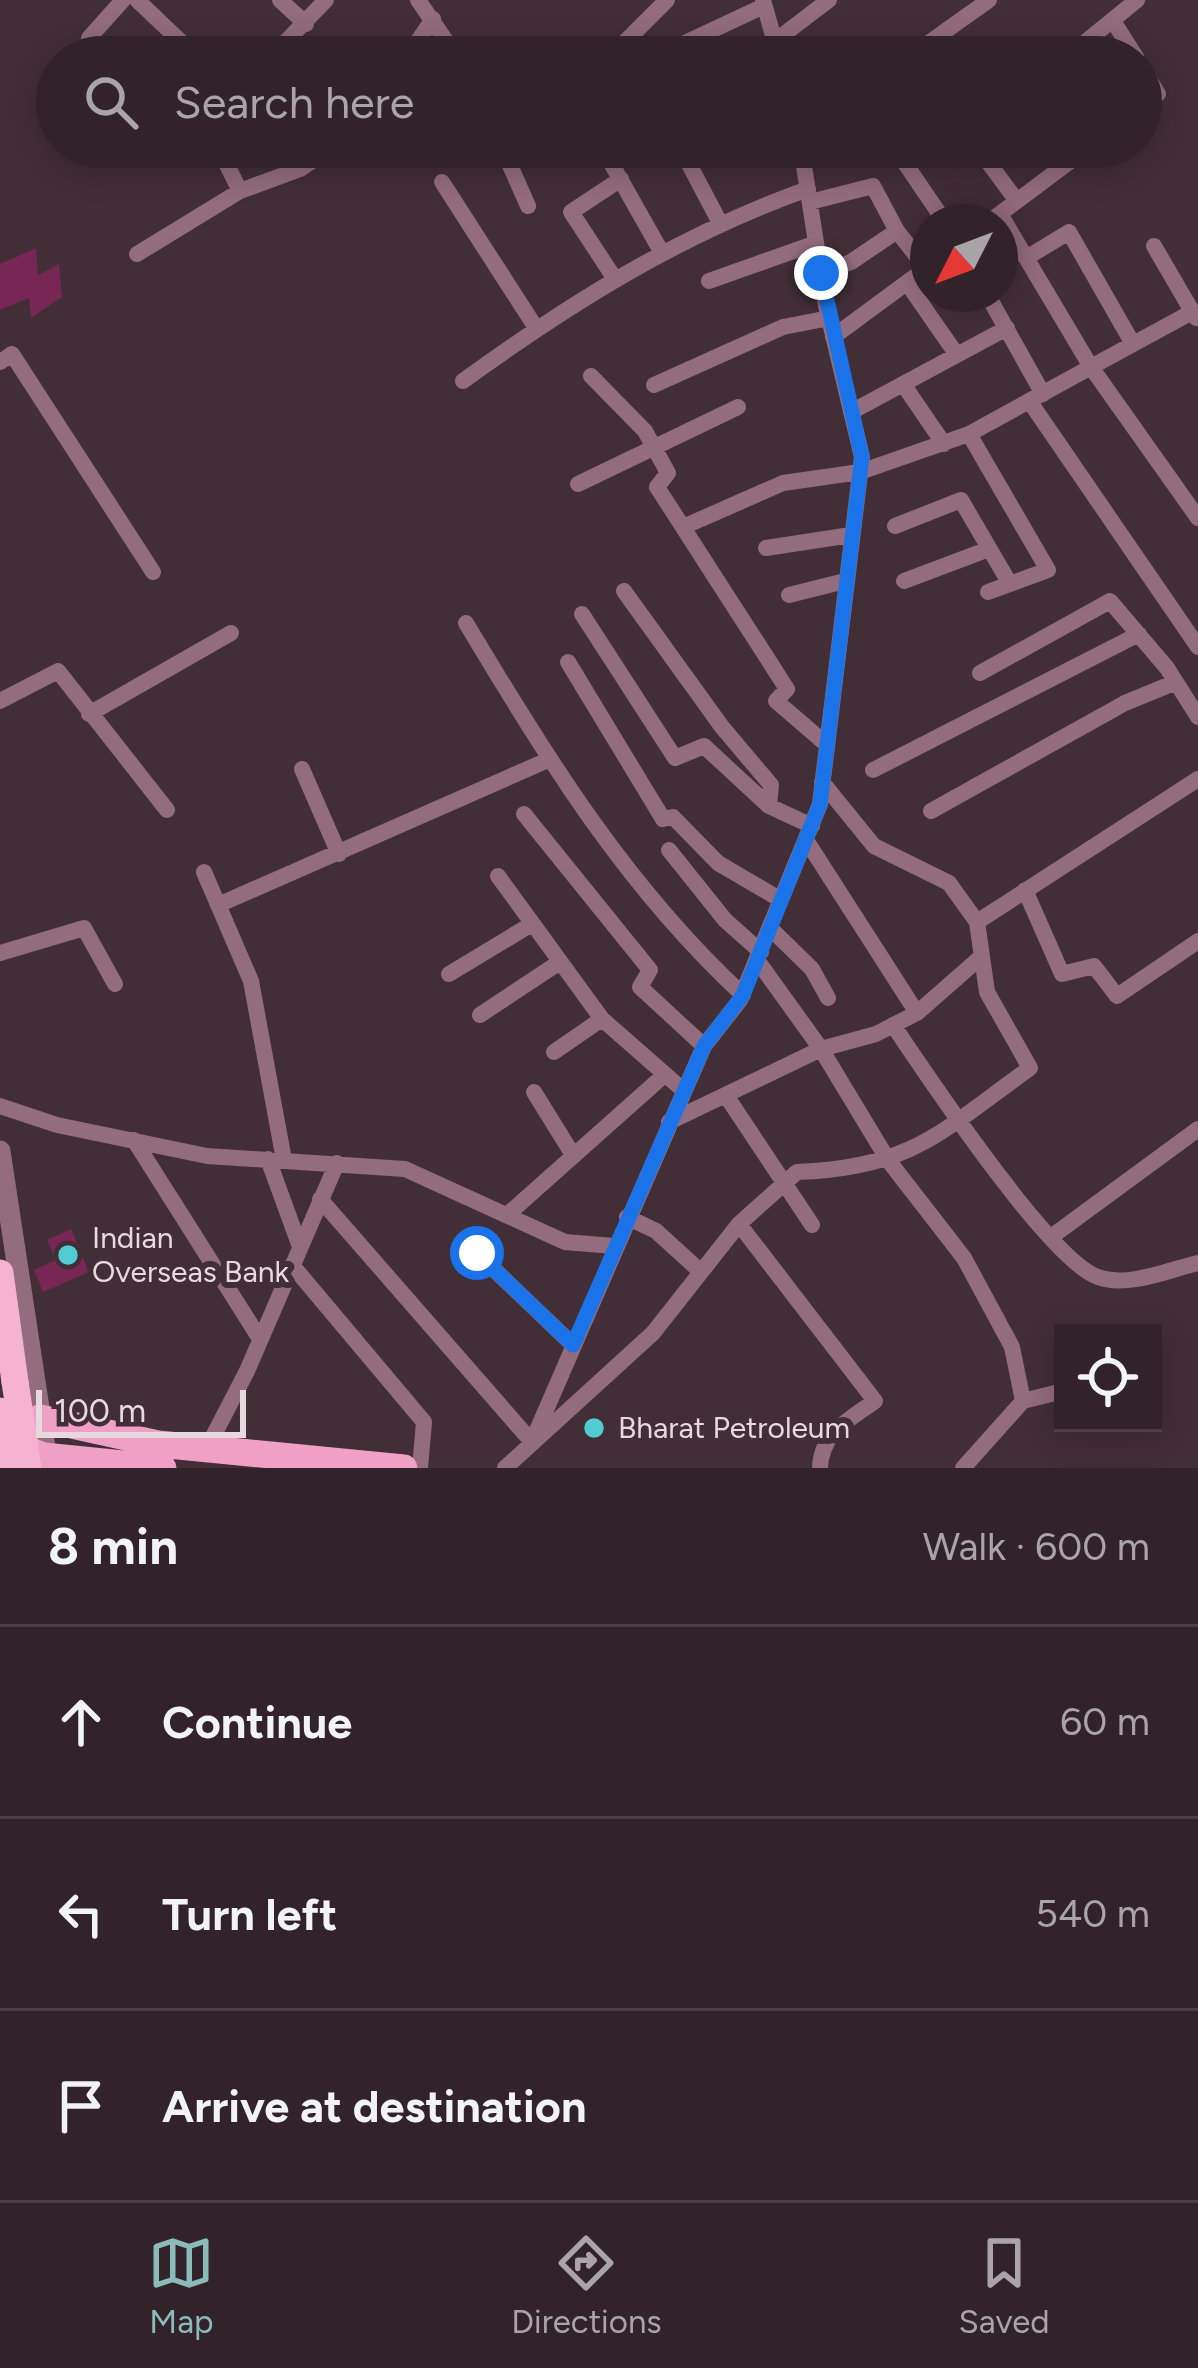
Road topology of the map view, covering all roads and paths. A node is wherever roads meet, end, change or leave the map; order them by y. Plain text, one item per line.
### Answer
1 (123, 0) edge
2 (137, 0) edge
3 (280, 0) edge
4 (326, 0) edge
5 (418, 0) edge
6 (667, 0) edge
7 (829, 0) edge
8 (988, 0) edge
9 (1137, 0) edge
10 (764, 3) edge
11 (433, 19) junction
12 (1113, 21) junction
13 (306, 24) junction
14 (91, 36) edge
15 (175, 36) edge
16 (293, 36) edge
17 (421, 36) edge
18 (444, 36) edge
19 (631, 36) edge
20 (698, 36) edge
21 (773, 36) edge
22 (791, 36) edge
23 (937, 36) edge
24 (1094, 36) edge
25 (1123, 36) edge
26 (228, 168) edge
27 (302, 168) edge
28 (511, 168) edge
29 (615, 168) edge
30 (691, 168) edge
31 (804, 168) edge
32 (908, 168) edge
33 (993, 168) edge
34 (1062, 168) edge
35 (621, 178) junction
36 (442, 182) dead end
37 (239, 191) junction
38 (809, 196) junction
39 (1017, 201) junction
40 (933, 204) edge
41 (1013, 204) edge
42 (528, 206) dead end
43 (719, 220) junction
44 (897, 231) junction
45 (816, 243) junction
46 (1154, 246) dead end
47 (910, 247) edge
48 (1018, 247) edge
49 (662, 253) junction
50 (137, 254) dead end
51 (1027, 258) junction
52 (821, 273) junction
53 (616, 279) junction
54 (709, 281) dead end
55 (910, 281) edge
56 (907, 283) junction
57 (998, 312) edge
58 (1195, 316) edge
59 (829, 318) junction
60 (536, 328) junction
61 (1007, 328) junction
62 (833, 337) junction
63 (1133, 344) junction
64 (957, 355) junction
65 (0, 362) edge
66 (1091, 367) junction
67 (591, 376) dead end
68 (463, 381) dead end
69 (903, 384) junction
70 (655, 385) dead end
71 (1037, 398) junction
72 (738, 407) dead end
73 (851, 412) junction
74 (969, 434) junction
75 (944, 444) junction
76 (654, 447) junction
77 (860, 472) junction
78 (578, 484) dead end
79 (1198, 518) edge
80 (895, 526) dead end
81 (683, 527) junction
82 (851, 535) junction
83 (766, 548) dead end
84 (989, 548) junction
85 (153, 572) dead end
86 (845, 581) junction
87 (904, 581) dead end
88 (1010, 584) junction
89 (624, 591) dead end
90 (988, 592) dead end
91 (789, 595) dead end
92 (582, 614) dead end
93 (466, 623) dead end
94 (231, 633) dead end
95 (1138, 634) junction
96 (1198, 647) edge
97 (568, 662) dead end
98 (980, 673) dead end
99 (1176, 682) junction
100 (0, 701) edge
101 (89, 714) junction
102 (1198, 717) edge
103 (826, 744) junction
104 (548, 760) junction
105 (302, 769) dead end
106 (873, 770) dead end
107 (1198, 779) edge
108 (822, 782) junction
109 (769, 806) junction
110 (167, 811) dead end
111 (931, 812) dead end
112 (524, 814) dead end
113 (809, 833) junction
114 (669, 850) dead end
115 (339, 854) junction
116 (204, 872) dead end
117 (498, 876) dead end
118 (1025, 890) junction
119 (782, 900) junction
120 (218, 905) junction
121 (977, 922) junction
122 (532, 924) junction
123 (770, 928) junction
124 (1198, 941) edge
125 (0, 953) edge
126 (759, 956) junction
127 (982, 956) junction
128 (560, 962) junction
129 (449, 974) dead end
130 (115, 984) dead end
131 (743, 995) junction
132 (828, 998) dead end
133 (917, 1012) junction
134 (480, 1016) dead end
135 (602, 1019) junction
136 (893, 1025) junction
137 (704, 1046) junction
138 (821, 1049) junction
139 (554, 1052) dead end
140 (662, 1077) junction
141 (683, 1090) junction
142 (534, 1091) dead end
143 (727, 1097) junction
144 (0, 1106) edge
145 (957, 1120) junction
146 (669, 1121) junction
147 (1198, 1129) edge
148 (134, 1141) junction
149 (0, 1151) edge
150 (573, 1155) junction
151 (276, 1160) junction
152 (888, 1160) junction
153 (338, 1163) junction
154 (786, 1181) junction
155 (320, 1199) junction
156 (507, 1215) junction
157 (627, 1216) junction
158 (739, 1224) junction
159 (812, 1225) dead end
160 (1052, 1238) junction
161 (614, 1246) junction
162 (300, 1247) junction
163 (477, 1253) dead end
164 (1198, 1263) edge
165 (292, 1265) junction
166 (701, 1272) junction
167 (0, 1273) edge
168 (260, 1339) junction
169 (573, 1345) junction
170 (1054, 1392) edge
171 (1023, 1401) junction
172 (0, 1411) edge
173 (40, 1418) junction
174 (0, 1437) edge
175 (532, 1442) junction
176 (206, 1450) junction
177 (40, 1464) edge
178 (9, 1468) edge
179 (164, 1468) edge
180 (404, 1468) edge
181 (420, 1468) edge
182 (505, 1468) edge
183 (820, 1468) edge
184 (963, 1468) edge

1 - 14 street
2 - 15 street
3 - 13 street
4 - 13 street
5 - 11 street
6 - 19 street
7 - 22 street
8 - 23 street
9 - 12 street
10 - 20 street
10 - 21 street
11 - 17 street
11 - 18 street
12 - 24 street
12 - 25 street
13 - 16 street
26 - 37 street
27 - 37 street
28 - 42 street
29 - 35 street
30 - 43 street
31 - 38 street
32 - 40 street
33 - 39 street
34 - 39 street
35 - 49 street
35 - 53 street
36 - 60 street
37 - 50 street
38 - 43 street
38 - 44 street
38 - 45 street
39 - 41 street
43 - 49 street
44 - 47 street
44 - 52 street
45 - 52 street
45 - 54 street
46 - 58 street
48 - 51 street
49 - 53 street
51 - 63 street
51 - 66 street
52 - 59 street
53 - 60 street
55 - 56 street
56 - 62 street
56 - 64 street
57 - 61 street
58 - 63 street
59 - 62 street
59 - 70 street
60 - 68 street
61 - 64 street
61 - 71 street
62 - 73 street
63 - 66 street
64 - 69 street
65 - 85 street
66 - 71 street
66 - 79 street
67 - 76 street
69 - 73 street
69 - 75 street
71 - 74 street
71 - 96 street
72 - 76 street
73 - 77 street
74 - 75 street
74 - 88 street
75 - 77 street
76 - 78 street
76 - 81 street
77 - 81 street
77 - 82 street
80 - 84 street
81 - 103 street
82 - 83 street
82 - 86 street
84 - 87 street
84 - 88 street
86 - 91 street
86 - 103 street
88 - 90 street
89 - 109 street
92 - 109 street
93 - 104 street
94 - 101 street
95 - 98 street
95 - 99 street
95 - 106 street
97 - 119 street
99 - 102 street
99 - 111 street
100 - 101 street
101 - 110 street
103 - 108 street
104 - 115 street
104 - 131 street
105 - 115 street
107 - 118 street
108 - 113 street
108 - 121 street
109 - 113 street
112 - 137 street
113 - 119 street
113 - 133 street
114 - 126 street
115 - 120 street
116 - 120 street
117 - 122 street
118 - 121 street
118 - 124 street
119 - 123 street
120 - 151 street
121 - 127 street
122 - 128 street
122 - 129 street
123 - 126 street
123 - 132 street
125 - 130 street
126 - 131 street
126 - 138 street
127 - 133 street
127 - 145 street
128 - 134 street
128 - 135 street
131 - 137 street
133 - 136 street
135 - 139 street
135 - 140 street
136 - 138 street
136 - 145 street
137 - 141 street
138 - 143 street
138 - 152 street
140 - 141 street
140 - 150 street
141 - 146 street
142 - 150 street
143 - 146 street
143 - 154 street
144 - 148 street
145 - 152 street
145 - 160 street
146 - 157 street
147 - 160 street
148 - 151 street
148 - 168 street
149 - 173 street
150 - 156 street
151 - 153 street
151 - 162 street
152 - 154 street
152 - 171 street
153 - 155 street
153 - 156 street
154 - 158 street
154 - 159 street
155 - 162 street
155 - 175 street
156 - 161 street
157 - 161 street
157 - 166 street
158 - 166 street
158 - 183 street
160 - 164 street
161 - 169 street
162 - 165 street
163 - 169 street
165 - 168 street
165 - 181 street
166 - 175 street
167 - 177 highway, bridge
168 - 176 street
169 - 175 street
170 - 171 street
171 - 184 street
172 - 178 highway, bridge
173 - 174 main road
173 - 176 main road
173 - 177 street
174 - 177 main road
175 - 182 street
176 - 180 main road
177 - 179 main road

